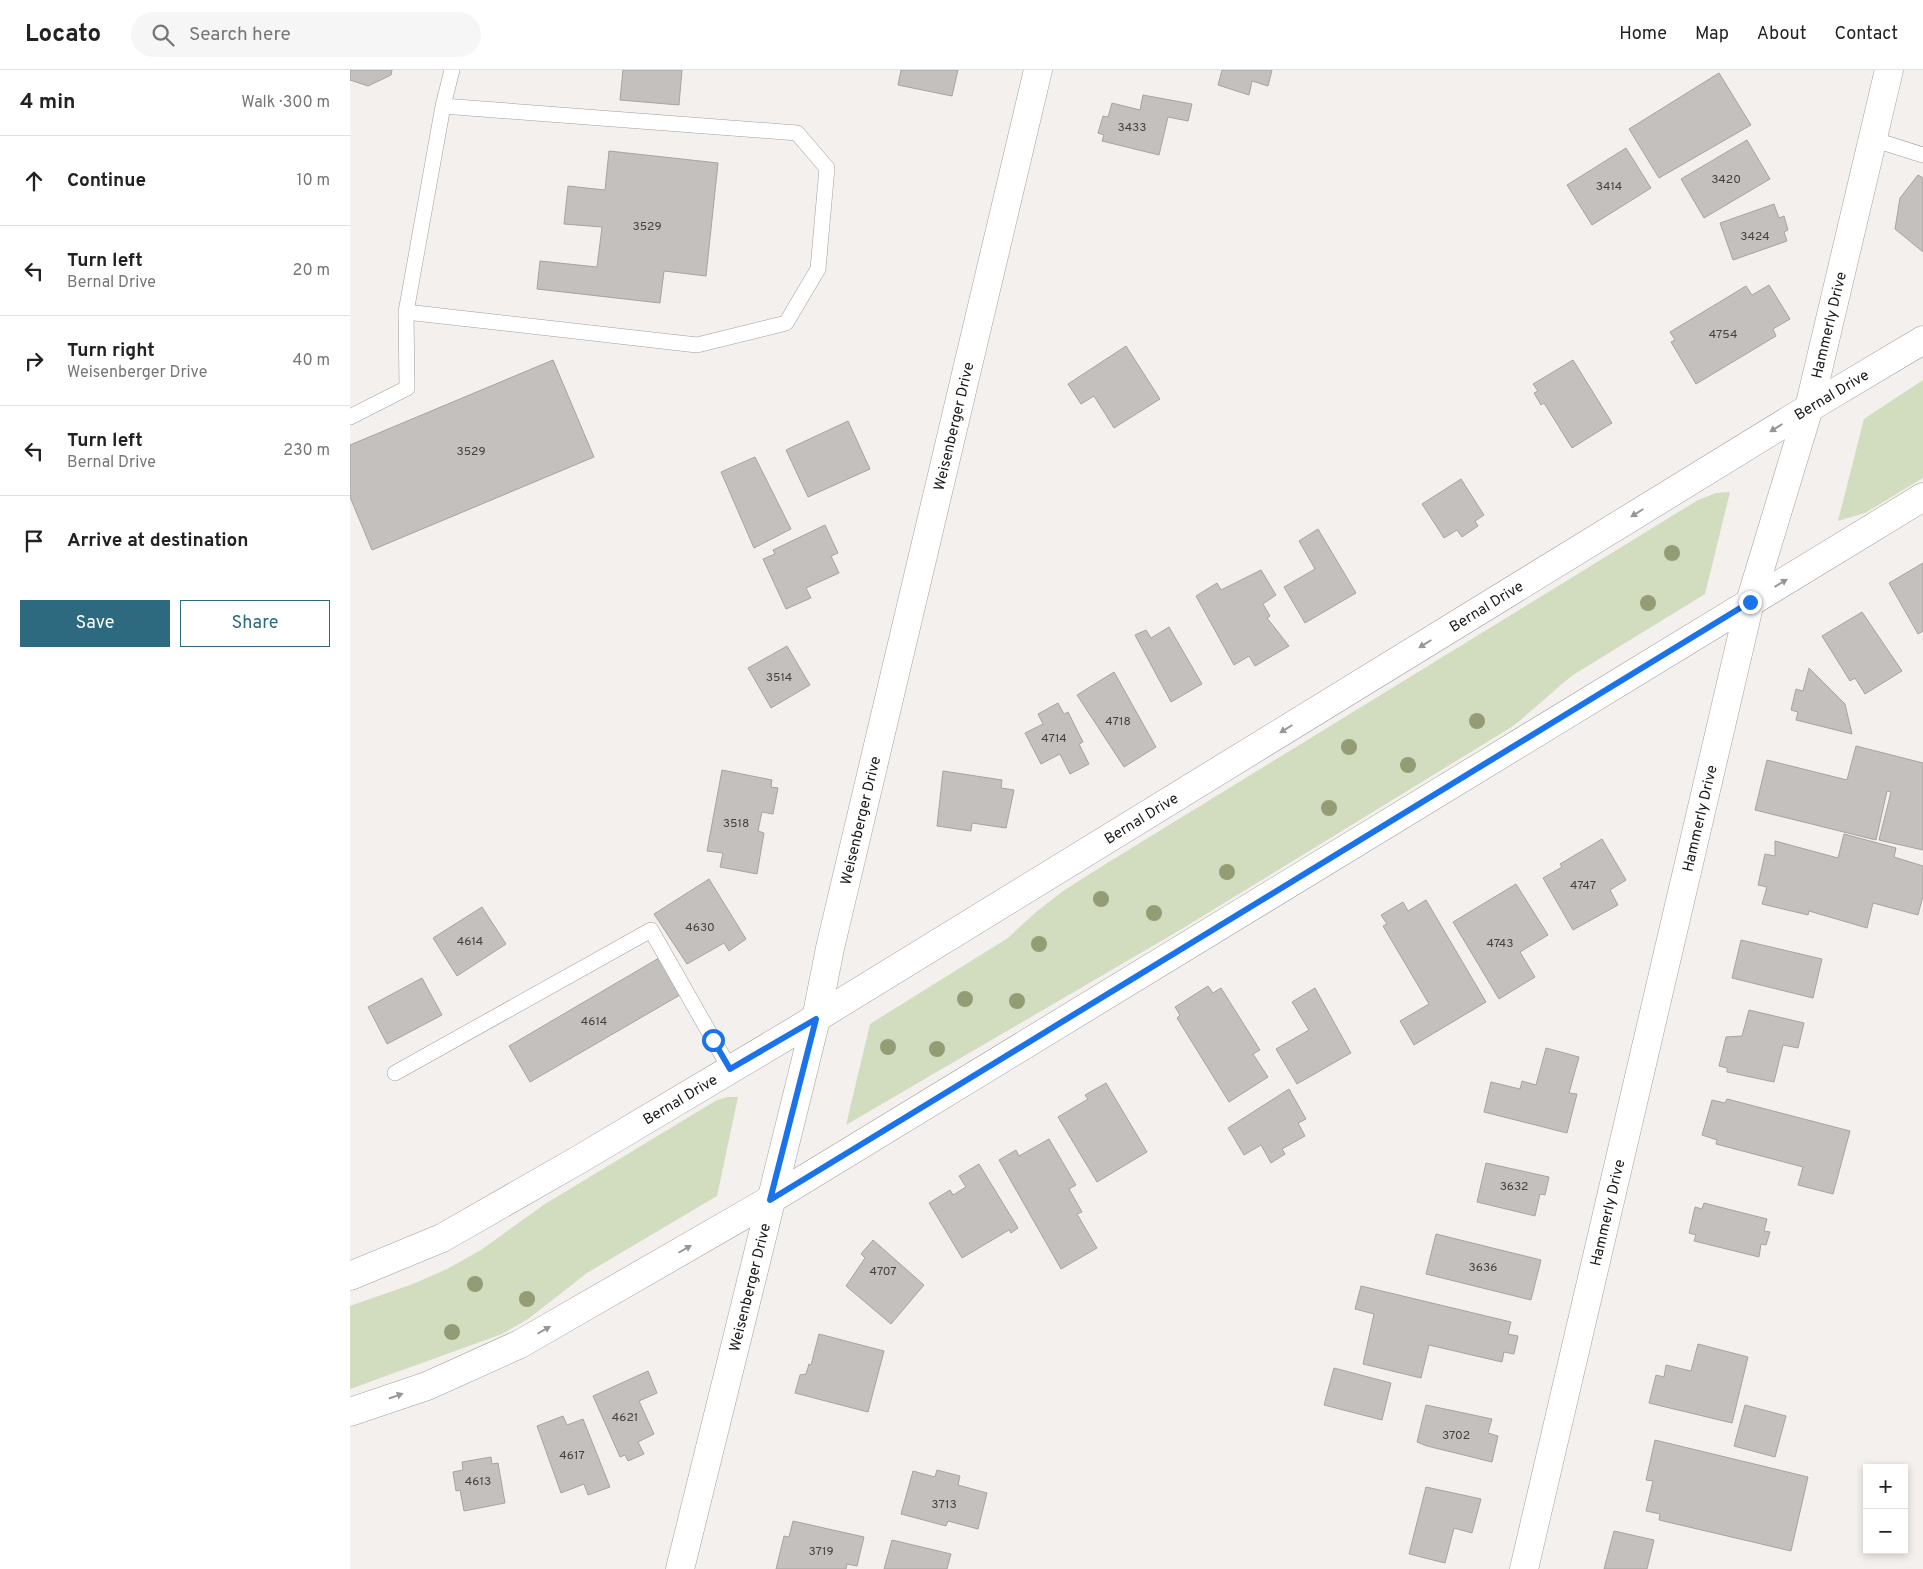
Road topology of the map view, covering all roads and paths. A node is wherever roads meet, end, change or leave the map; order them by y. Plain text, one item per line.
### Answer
1 (452, 70) edge
2 (1038, 70) edge
3 (1889, 70) edge
4 (444, 106) junction
5 (1872, 139) junction
6 (1923, 155) edge
7 (406, 312) junction
8 (1923, 340) edge
9 (1809, 408) junction
10 (350, 417) edge
11 (1923, 497) edge
12 (1750, 602) junction
13 (816, 1019) junction
14 (730, 1069) junction
15 (395, 1073) dead end
16 (770, 1200) junction
17 (350, 1276) edge
18 (350, 1412) edge
19 (680, 1569) edge
20 (1524, 1569) edge

1 - 4 lane
2 - 13 street, Weisenberger Drive
3 - 5 street, Hammerly Drive
4 - 7 lane
4 - 7 lane
5 - 6 lane
5 - 9 street, Hammerly Drive
7 - 10 lane
8 - 9 street, Bernal Drive
9 - 12 street, Hammerly Drive
9 -> 13 street, Bernal Drive
12 -> 11 street
12 - 16 street
12 - 20 street, Hammerly Drive
13 - 14 street, Bernal Drive
13 - 16 street, Weisenberger Drive
14 - 15 lane
14 - 17 street, Bernal Drive
18 -> 16 street
16 - 19 street, Weisenberger Drive

